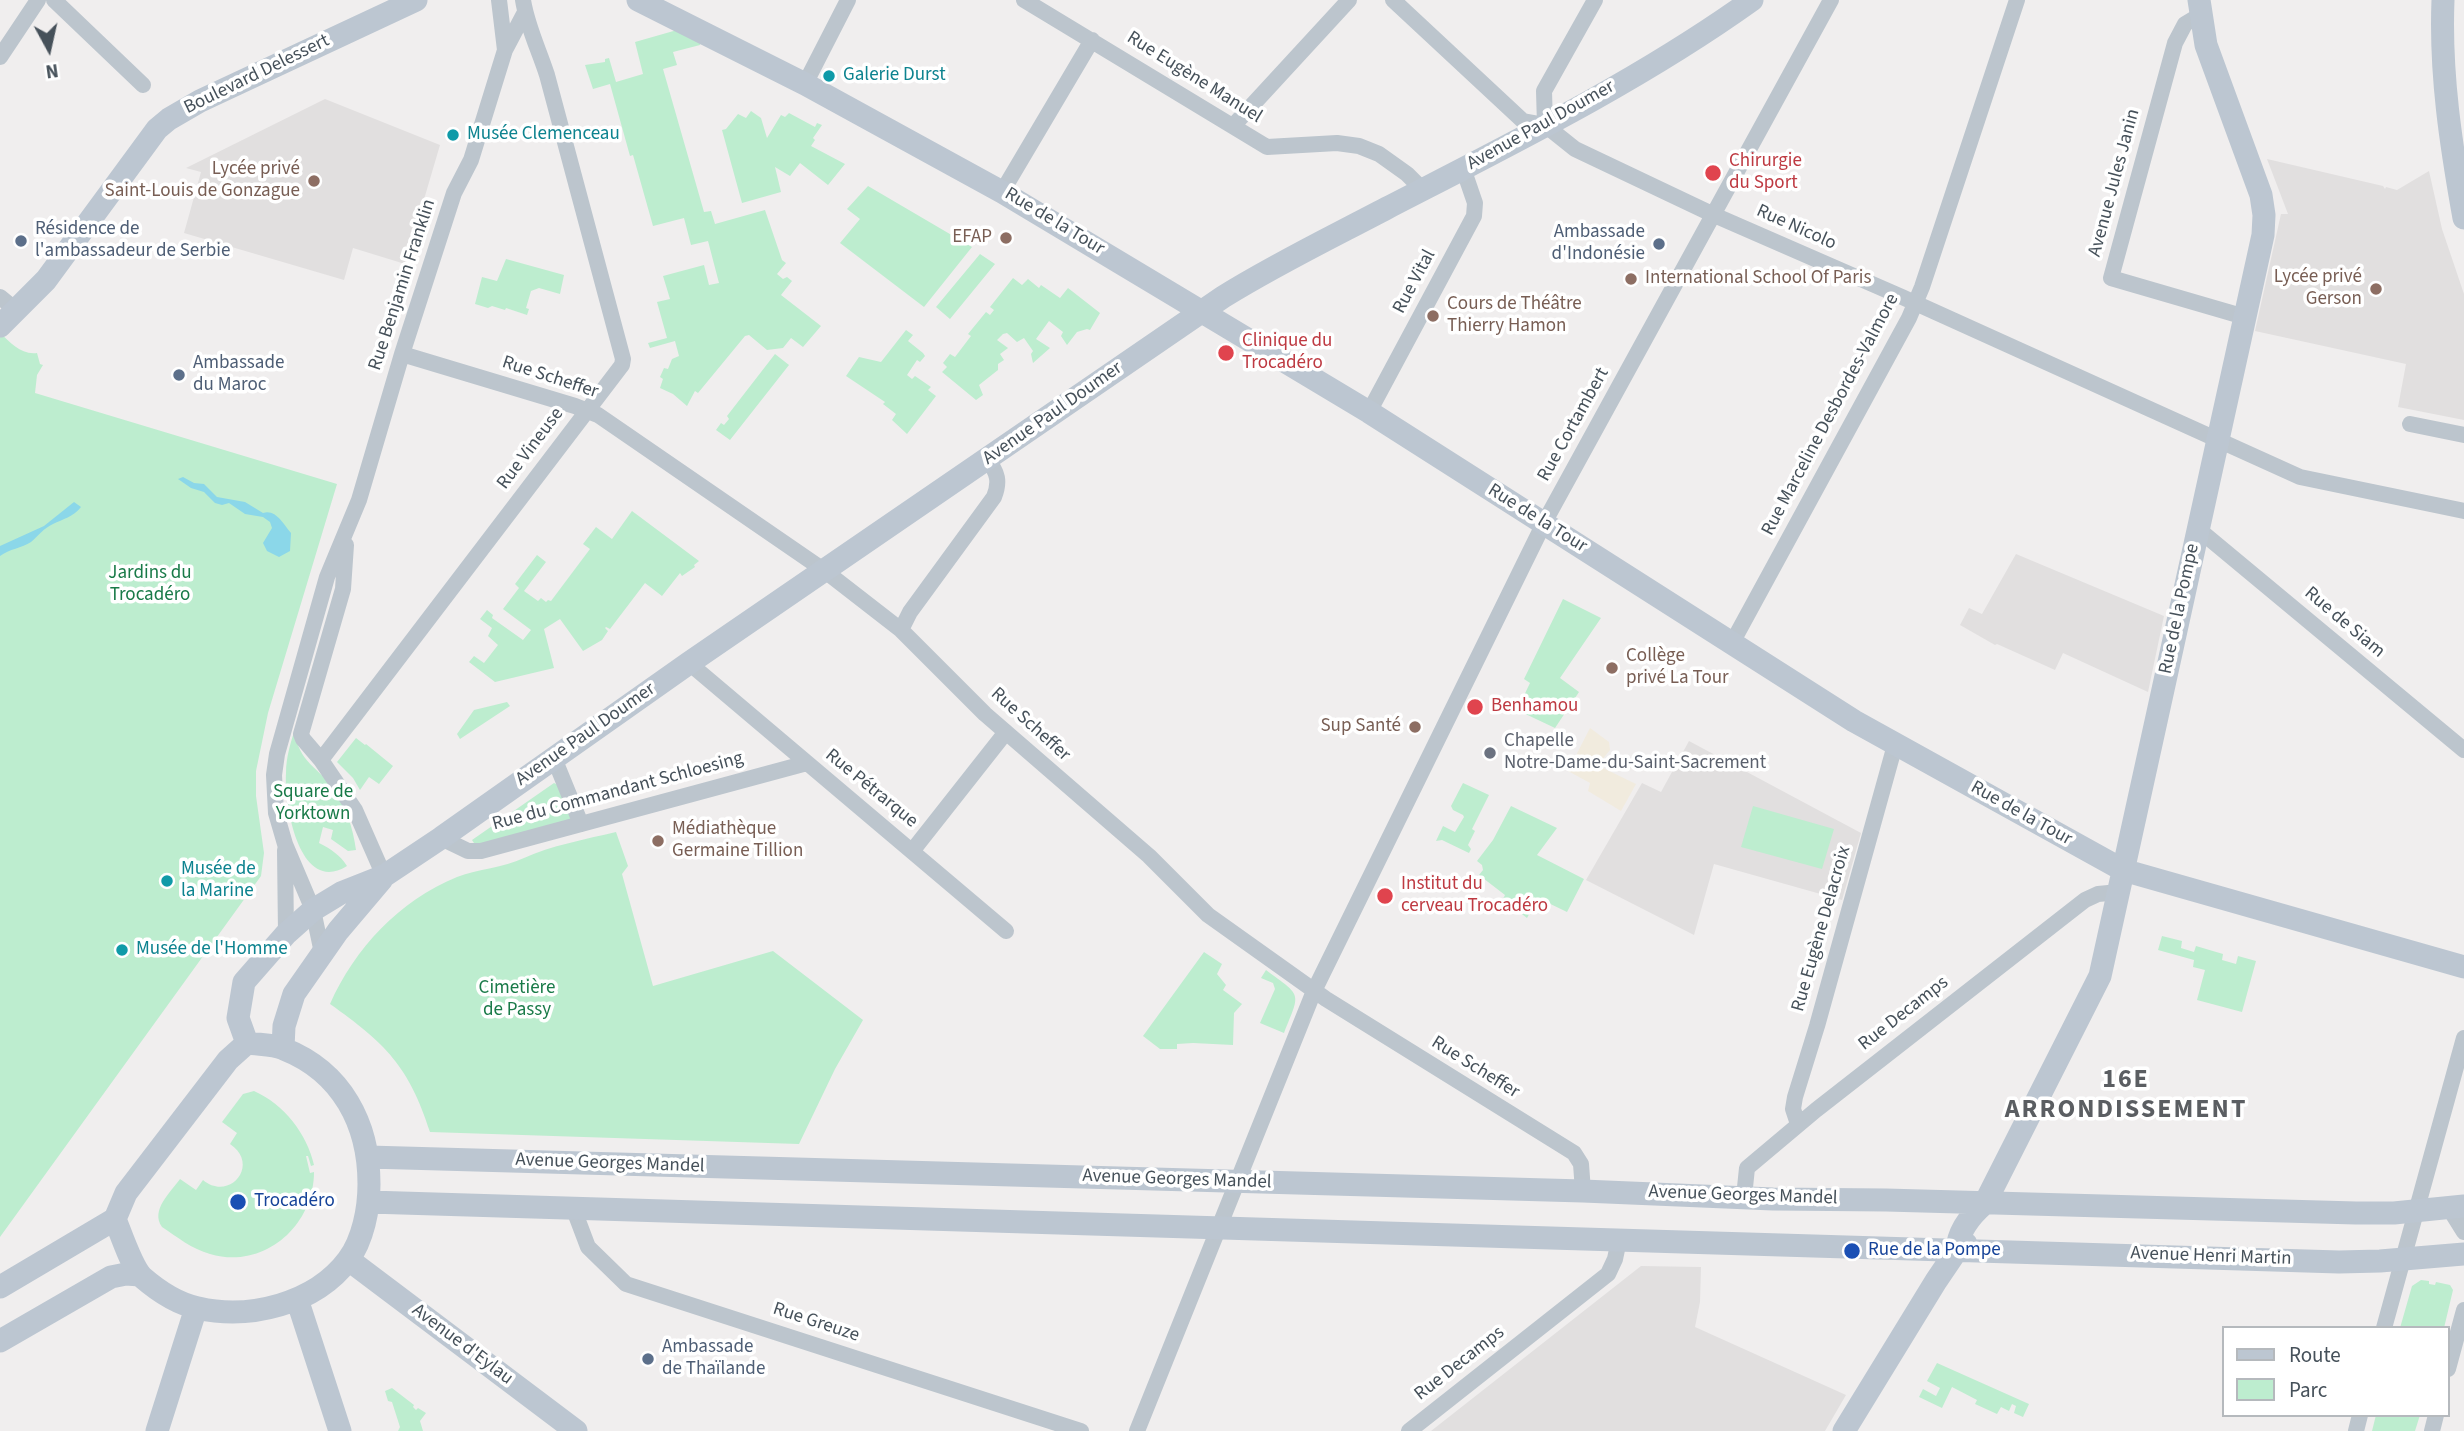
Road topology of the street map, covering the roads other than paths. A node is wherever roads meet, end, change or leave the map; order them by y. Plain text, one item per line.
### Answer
1 (37, 0) edge
2 (54, 0) edge
3 (416, 0) edge
4 (499, 0) edge
5 (638, 0) edge
6 (848, 0) edge
7 (1024, 0) edge
8 (1349, 0) edge
9 (1393, 0) edge
10 (1595, 0) edge
11 (1752, 0) edge
12 (1831, 0) edge
13 (2017, 0) edge
14 (2443, 0) edge
15 (523, 7) edge
16 (2200, 8) edge
17 (1092, 40) junction
18 (505, 50) junction
19 (0, 57) edge
20 (805, 84) junction
21 (143, 85) dead end
22 (1545, 125) junction
23 (1233, 126) junction
24 (1463, 169) junction
25 (1423, 190) junction
26 (1002, 192) junction
27 (1714, 215) junction
28 (2464, 218) edge
29 (1915, 303) junction
30 (6, 311) edge
31 (1202, 311) junction
32 (2245, 317) junction
33 (402, 354) junction
34 (587, 411) junction
35 (1369, 412) junction
36 (2410, 424) dead end
37 (2464, 435) edge
38 (2218, 442) junction
39 (987, 460) junction
40 (2464, 511) edge
41 (1544, 523) junction
42 (2198, 528) junction
43 (346, 535) junction
44 (825, 571) junction
45 (901, 630) junction
46 (1732, 643) junction
47 (689, 663) junction
48 (1006, 732) junction
49 (1895, 745) junction
50 (2464, 750) edge
51 (554, 758) junction
52 (321, 760) junction
53 (807, 763) junction
54 (581, 824) junction
55 (441, 838) junction
56 (285, 844) junction
57 (913, 850) junction
58 (384, 876) junction
59 (2121, 881) junction
60 (313, 910) junction
61 (1006, 931) dead end
62 (286, 934) junction
63 (322, 953) junction
64 (2464, 967) edge
65 (1314, 991) junction
66 (2464, 1038) edge
67 (247, 1043) junction
68 (282, 1048) junction
69 (1798, 1124) junction
70 (368, 1157) junction
71 (1238, 1182) junction
72 (1583, 1191) junction
73 (1744, 1197) junction
74 (369, 1202) junction
75 (1985, 1203) junction
76 (2457, 1207) edge
77 (573, 1210) junction
78 (2417, 1211) junction
79 (115, 1219) junction
80 (1219, 1228) junction
81 (2464, 1232) edge
82 (1619, 1240) junction
83 (1957, 1250) junction
84 (2464, 1254) edge
85 (2402, 1259) junction
86 (349, 1260) junction
87 (140, 1275) junction
88 (0, 1287) edge
89 (297, 1299) junction
90 (196, 1308) junction
91 (2464, 1310) edge
92 (2385, 1326) edge
93 (0, 1340) edge
94 (2450, 1362) edge
95 (157, 1431) edge
96 (340, 1431) edge
97 (576, 1431) edge
98 (1081, 1431) edge
99 (1137, 1431) edge
100 (1409, 1431) edge
101 (1844, 1431) edge

1 - 19 street
2 - 21 street
3 - 30 main road, Boulevard Delessert
4 - 18 street, Rue Benjamin Franklin
5 - 20 main road, Rue de la Tour
6 - 20 street
7 - 17 street, Rue Eugène Manuel
8 - 23 street
9 - 22 street, Rue Nicolo
10 - 22 street
11 - 22 main road, Avenue Paul Doumer
12 - 27 street, Rue Cortambert
13 - 29 street, Rue Marceline Desbordes-Valmore
14 - 28 main road
15 - 18 street, Rue Benjamin Franklin
15 - 34 street, Rue Vineuse
16 - 32 main road, Rue de la Pompe
16 - 32 street, Avenue Jules Janin
17 - 23 street, Rue Eugène Manuel
17 - 26 street
18 - 33 street, Rue Benjamin Franklin
20 - 26 main road, Rue de la Tour
22 - 24 main road, Avenue Paul Doumer
22 - 27 street, Rue Nicolo
23 - 25 street, Rue Eugène Manuel
24 - 25 main road, Avenue Paul Doumer
24 - 35 street, Rue Vital
25 - 31 main road, Avenue Paul Doumer
26 - 31 main road, Rue de la Tour
27 - 29 street, Rue Nicolo
27 - 41 street, Rue Cortambert
29 - 38 street, Rue Nicolo
29 - 46 street, Rue Marceline Desbordes-Valmore
31 - 35 main road, Rue de la Tour
31 - 39 main road, Avenue Paul Doumer
32 - 38 main road, Rue de la Pompe
33 - 34 street, Rue Scheffer
33 - 43 street, Rue Benjamin Franklin
34 - 44 street, Rue Scheffer
34 - 52 street, Rue Vineuse
35 - 41 main road, Rue de la Tour
36 - 37 street
38 - 40 street, Rue Nicolo
38 - 42 main road, Rue de la Pompe
39 - 44 main road, Avenue Paul Doumer
39 - 45 street
41 - 46 main road, Rue de la Tour
41 - 65 street, Rue Cortambert
42 - 50 street, Rue de Siam
42 - 59 main road, Rue de la Pompe
43 - 52 street, Rue Benjamin Franklin
43 - 56 street, Rue Benjamin Franklin
44 - 45 street, Rue Scheffer
44 - 47 main road, Avenue Paul Doumer
45 - 48 street, Rue Scheffer
46 - 49 main road, Rue de la Tour
47 - 51 main road, Avenue Paul Doumer
47 - 53 street, Rue Pétrarque
48 - 57 street, Rue Pétrarque
48 - 65 street, Rue Scheffer
49 - 59 main road, Rue de la Tour
49 - 69 street, Rue Eugène Delacroix
51 - 54 street
51 - 55 main road, Avenue Paul Doumer
52 - 58 street, Rue Benjamin Franklin
53 - 54 street, Rue du Commandant Schloesing
53 - 57 street, Rue Pétrarque
54 - 55 street, Rue du Commandant Schloesing
55 - 58 main road, Avenue Paul Doumer
56 - 60 street, Rue Benjamin Franklin
56 - 62 street, Rue Benjamin Franklin
57 - 61 street
58 - 60 main road, Avenue Paul Doumer
58 - 63 main road, Avenue Paul Doumer
59 - 64 main road, Rue de la Tour
59 - 69 street, Rue Decamps
59 - 75 main road, Rue de la Pompe
60 - 62 main road, Avenue Paul Doumer
60 - 63 street
62 - 67 main road, Avenue Paul Doumer
63 - 68 main road, Avenue Paul Doumer
65 - 71 street, Rue Cortambert
65 - 72 street, Rue Scheffer
66 - 78 street
67 - 68 main road
67 - 79 main road
68 - 70 main road
69 - 73 street, Rue Decamps
70 - 71 main road, Avenue Georges Mandel
70 - 74 main road
71 - 72 main road, Avenue Georges Mandel
71 - 80 street, Rue Cortambert
72 - 73 main road, Avenue Georges Mandel
73 - 75 main road, Avenue Georges Mandel
74 - 77 main road
74 - 86 main road
75 - 78 main road
75 - 83 main road, Rue de la Pompe
76 - 78 main road
76 - 81 street
77 - 80 main road
77 - 98 street, Rue Greuze
78 - 85 street
79 - 87 main road
79 - 88 main road
80 - 82 main road
80 - 99 street, Rue Cortambert
82 - 83 main road
82 - 100 street, Rue Decamps
83 - 85 main road, Avenue Henri Martin
83 - 101 main road, Rue de la Pompe
84 - 85 main road, Avenue Henri Martin
85 - 92 street
86 - 89 main road
86 - 97 main road, Avenue d'Eylau
87 - 90 main road
87 - 93 main road
89 - 90 main road
89 - 96 main road
90 - 95 main road
91 - 94 street

